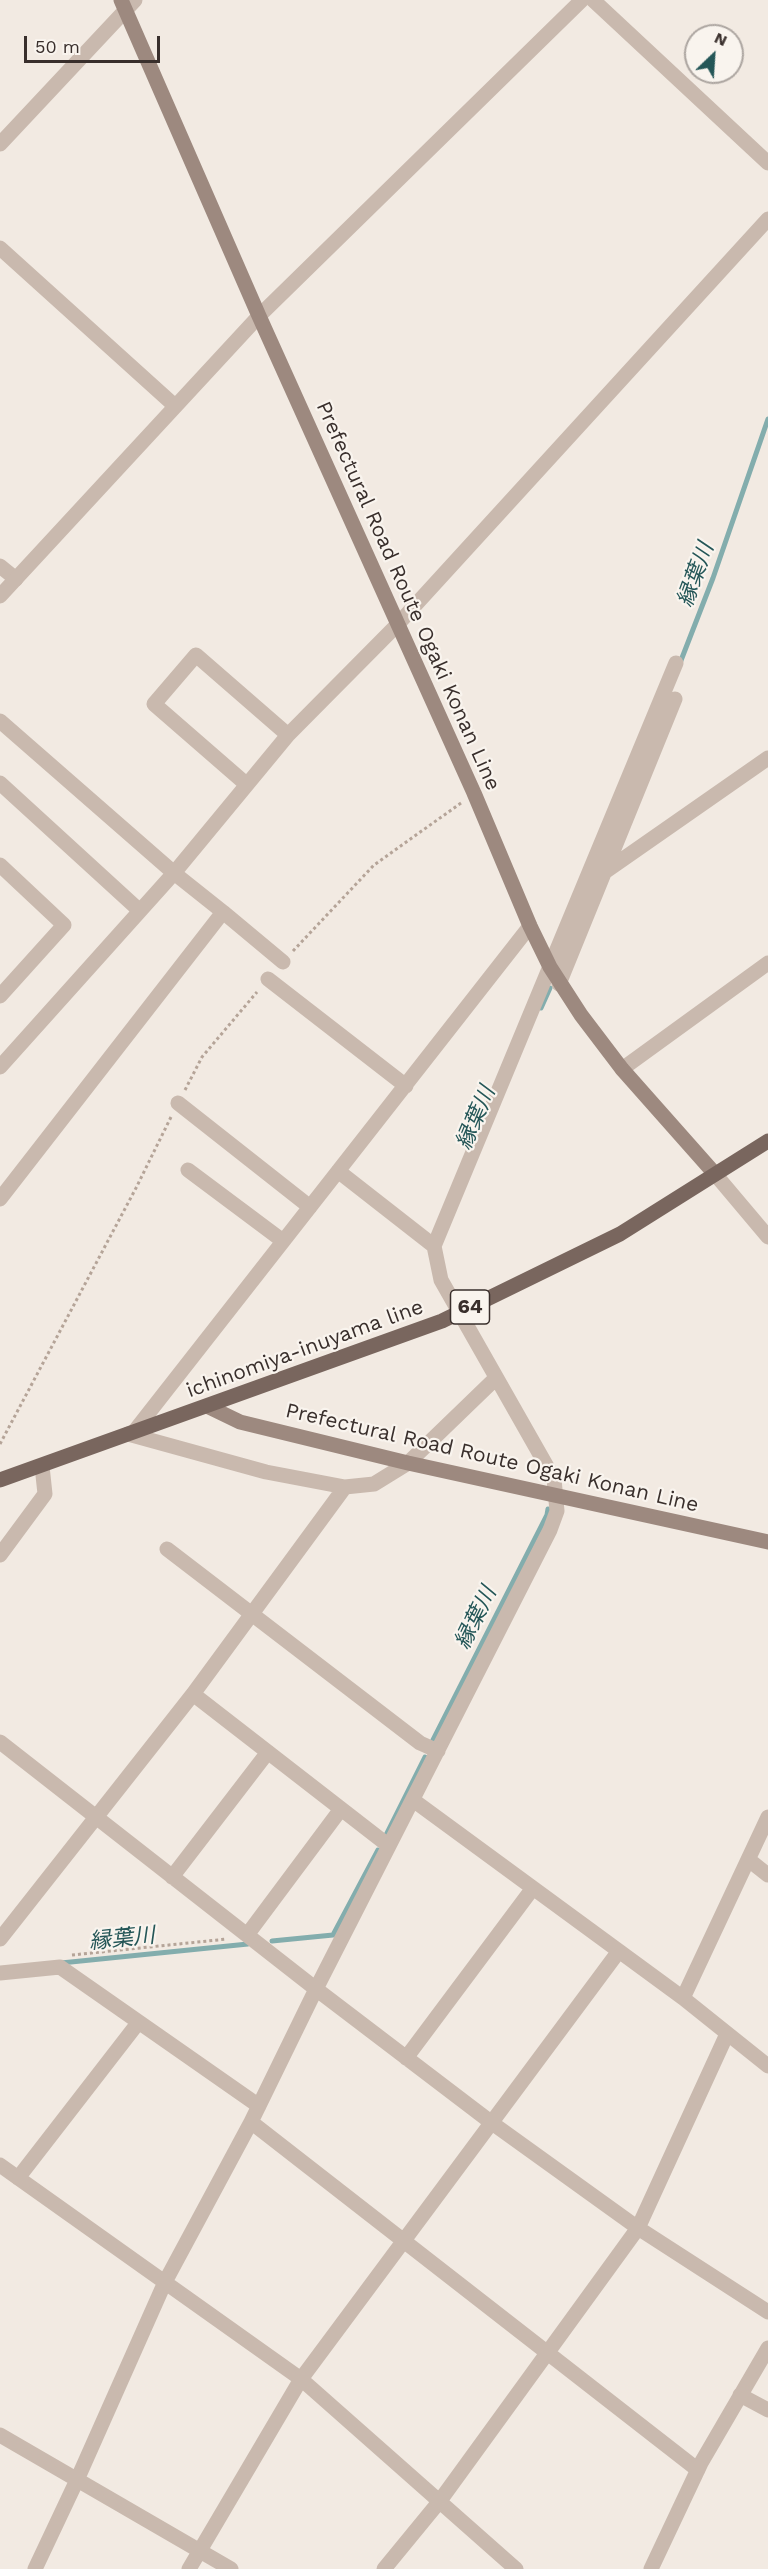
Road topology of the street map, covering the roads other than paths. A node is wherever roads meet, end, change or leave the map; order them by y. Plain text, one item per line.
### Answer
1 (582, 0) edge
2 (593, 0) edge
3 (127, 4) edge
4 (0, 144) edge
5 (768, 163) edge
6 (768, 219) edge
7 (0, 248) edge
8 (259, 316) junction
9 (175, 406) junction
10 (0, 566) edge
11 (16, 579) junction
12 (0, 596) edge
13 (398, 624) junction
14 (676, 663) dead end
15 (675, 699) dead end
16 (0, 721) edge
17 (288, 735) junction
18 (645, 754) junction
19 (768, 758) edge
20 (0, 783) edge
21 (246, 784) junction
22 (601, 863) junction
23 (0, 866) edge
24 (174, 873) junction
25 (140, 911) junction
26 (223, 912) junction
27 (530, 926) junction
28 (283, 962) road end
29 (768, 963) edge
30 (550, 967) junction
31 (268, 979) road end
32 (559, 984) junction
33 (0, 996) edge
34 (0, 1066) edge
35 (622, 1069) junction
36 (405, 1086) junction
37 (178, 1103) road end
38 (768, 1141) edge
39 (188, 1170) dead end
40 (338, 1171) junction
41 (715, 1174) junction
42 (0, 1199) edge
43 (310, 1207) junction
44 (768, 1237) edge
45 (283, 1242) junction
46 (434, 1246) junction
47 (459, 1313) junction
48 (496, 1378) junction
49 (209, 1407) junction
50 (131, 1433) junction
51 (408, 1463) junction
52 (42, 1466) junction
53 (0, 1480) edge
54 (345, 1487) junction
55 (557, 1496) junction
56 (768, 1542) edge
57 (167, 1549) dead end
58 (0, 1555) edge
59 (253, 1614) junction
60 (193, 1694) junction
61 (0, 1742) edge
62 (438, 1751) junction
63 (268, 1752) junction
64 (413, 1800) junction
65 (341, 1809) junction
66 (95, 1817) junction
67 (768, 1817) edge
68 (389, 1846) junction
69 (749, 1860) junction
70 (768, 1875) edge
71 (172, 1877) junction
72 (533, 1888) junction
73 (248, 1936) junction
74 (0, 1939) edge
75 (619, 1951) junction
76 (0, 1973) edge
77 (316, 1989) junction
78 (683, 1998) junction
79 (138, 2023) junction
80 (727, 2034) junction
81 (406, 2058) junction
82 (768, 2066) edge
83 (259, 2106) junction
84 (251, 2122) junction
85 (492, 2122) junction
86 (0, 2165) edge
87 (18, 2178) junction
88 (638, 2229) junction
89 (403, 2240) junction
90 (165, 2282) junction
91 (768, 2312) edge
92 (768, 2348) edge
93 (547, 2352) junction
94 (301, 2379) junction
95 (740, 2395) junction
96 (768, 2410) edge
97 (0, 2435) edge
98 (698, 2470) junction
99 (77, 2480) junction
100 (439, 2502) junction
101 (200, 2551) junction
102 (34, 2569) edge
103 (189, 2569) edge
104 (231, 2569) edge
105 (384, 2569) edge
106 (516, 2569) edge
107 (651, 2569) edge

1 - 8 street
2 - 5 street
3 - 4 street
3 - 8 main road, Prefectural Road Route Ogaki Konan Line
6 - 13 street
7 - 9 street
8 - 9 street
8 - 13 main road, Prefectural Road Route Ogaki Konan Line
9 - 11 street
10 - 11 street
11 - 12 street
13 - 17 street
13 - 27 main road, Prefectural Road Route Ogaki Konan Line
14 - 18 street
15 - 18 street
16 - 24 street
17 - 21 street
17 - 21 street
18 - 22 street
19 - 22 street
20 - 25 street
21 - 24 street
22 - 30 street
22 - 32 street
23 - 33 street
24 - 25 street
24 - 26 street
25 - 34 street
26 - 28 street
26 - 42 street
27 - 30 main road, Prefectural Road Route Ogaki Konan Line
27 - 36 street
29 - 35 street
30 - 32 main road, Prefectural Road Route Ogaki Konan Line
30 - 46 street
31 - 36 street
32 - 35 main road, Prefectural Road Route Ogaki Konan Line
35 - 41 main road, Prefectural Road Route Ogaki Konan Line
36 - 40 street
37 - 43 street
38 - 41 main road, ichinomiya-inuyama line / 64
39 - 45 street
40 - 43 street
40 - 46 street
41 - 44 street
41 - 47 main road, ichinomiya-inuyama line / 64
43 - 45 street
45 - 50 street
46 - 47 street
47 - 48 street
47 - 49 main road, ichinomiya-inuyama line / 64
48 - 51 street
48 - 55 street
49 - 50 main road, ichinomiya-inuyama line / 64
49 - 51 main road, Prefectural Road Route Ogaki Konan Line
50 - 52 main road, ichinomiya-inuyama line / 64
50 - 54 street
51 - 54 street
51 - 55 main road, Prefectural Road Route Ogaki Konan Line
52 - 53 main road, ichinomiya-inuyama line / 64
52 - 58 street
54 - 59 street
55 - 56 main road, Prefectural Road Route Ogaki Konan Line
55 - 62 street
57 - 59 street
59 - 60 street
59 - 62 street
60 - 63 street
60 - 66 street
61 - 66 street
62 - 64 street
63 - 65 street
63 - 71 street
64 - 68 street
64 - 72 street
65 - 68 street
65 - 73 street
66 - 71 street
66 - 74 street
67 - 69 street
68 - 77 street
69 - 70 street
69 - 78 street
71 - 73 street
72 - 75 street
72 - 81 street
73 - 77 street
75 - 78 street
75 - 85 street
76 - 79 street
77 - 81 street
77 - 83 street
78 - 80 street
79 - 83 street
79 - 87 street
80 - 82 street
80 - 88 street
81 - 85 street
83 - 84 street
84 - 89 street
84 - 90 street
85 - 88 street
85 - 89 street
86 - 87 street
87 - 90 street
88 - 91 street
88 - 93 street
89 - 93 street
89 - 94 street
90 - 94 street
90 - 99 street
92 - 95 street
93 - 98 street
93 - 100 street
94 - 100 street
94 - 101 street
95 - 96 street
95 - 98 street
97 - 99 street
98 - 107 street
99 - 101 street
99 - 102 street
100 - 105 street
100 - 106 street
101 - 103 street
101 - 104 street

